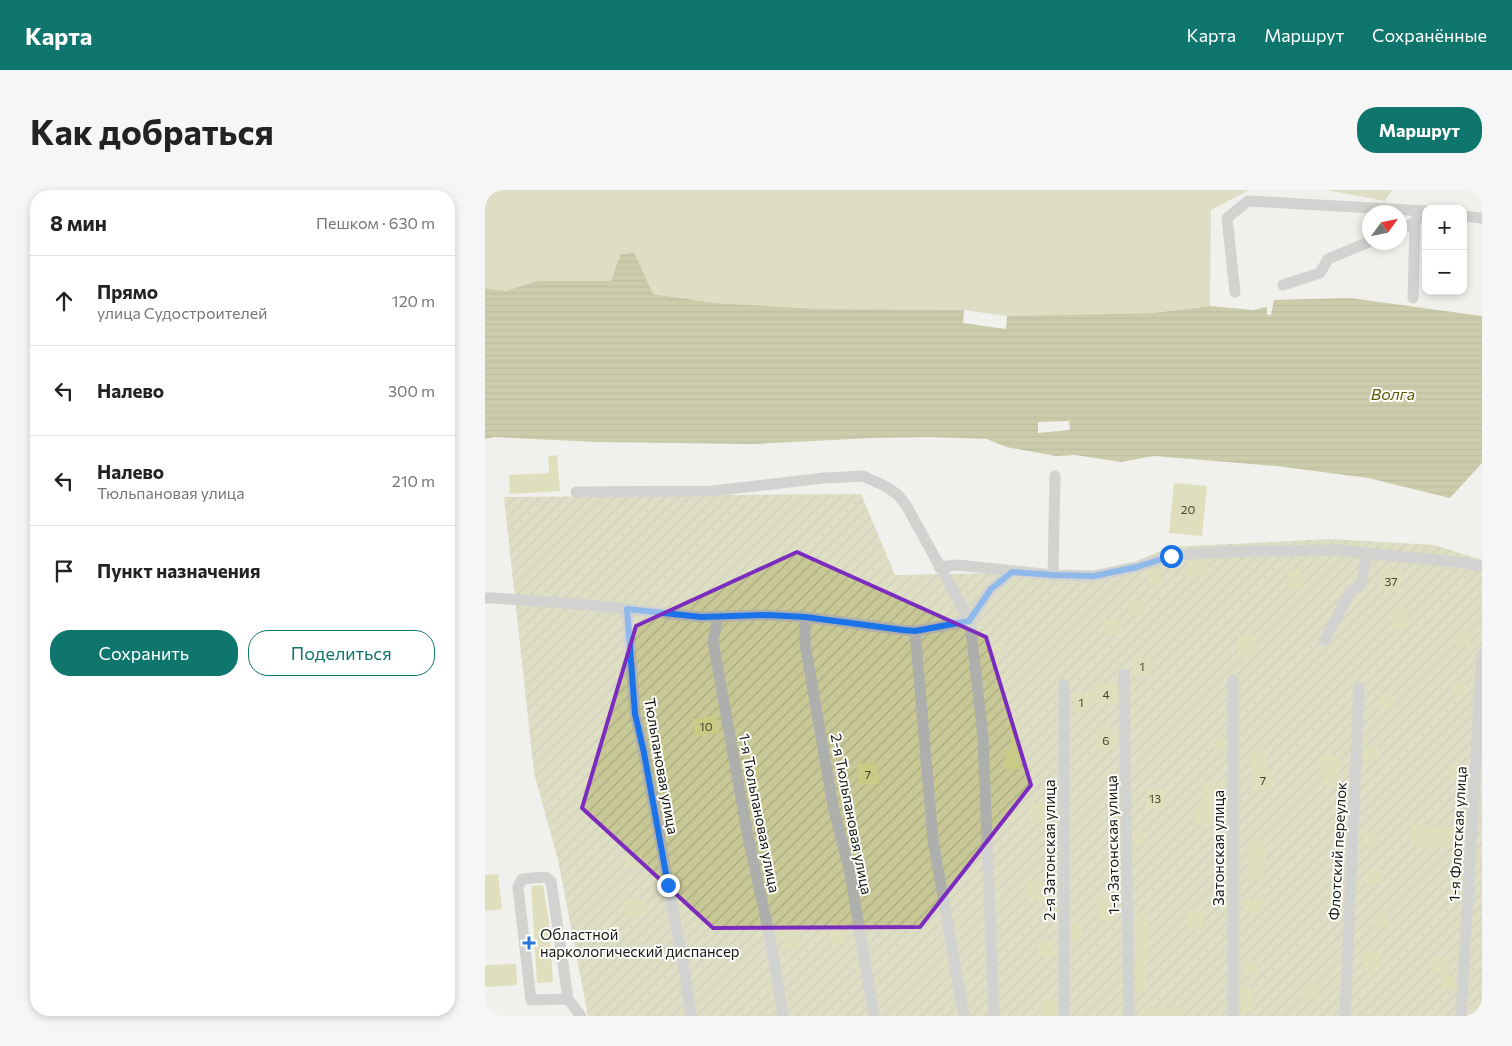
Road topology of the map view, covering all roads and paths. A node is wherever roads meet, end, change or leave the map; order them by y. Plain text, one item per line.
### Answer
1 (1422, 211) edge
2 (1422, 212) edge
3 (1467, 216) edge
4 (1482, 218) edge
5 (1415, 223) junction
6 (1407, 226) edge
7 (1362, 245) edge
8 (1283, 285) dead end
9 (1235, 292) dead end
10 (1413, 298) dead end
11 (1055, 476) dead end
12 (576, 492) dead end
13 (1367, 554) junction
14 (939, 567) junction
15 (1482, 567) edge
16 (1012, 572) junction
17 (1053, 575) junction
18 (485, 598) edge
19 (627, 609) junction
20 (718, 616) junction
21 (805, 617) junction
22 (969, 621) junction
23 (915, 631) junction
24 (1325, 640) dead end
25 (1482, 654) edge
26 (1125, 674) dead end
27 (1233, 680) dead end
28 (1063, 684) dead end
29 (1359, 688) dead end
30 (568, 999) junction
31 (581, 1016) edge
32 (691, 1016) edge
33 (783, 1016) edge
34 (874, 1016) edge
35 (964, 1016) edge
36 (994, 1016) edge
37 (1064, 1016) edge
38 (1129, 1016) edge
39 (1233, 1016) edge
40 (1345, 1016) edge
41 (1461, 1016) edge

1 - 9 street
2 - 5 street
3 - 4 street
5 - 6 street
5 - 10 street
7 - 8 street
11 - 17 street
12 - 14 street
13 - 15 street
13 - 17 street
13 - 24 street
14 - 16 street
14 - 22 street
16 - 17 street
16 - 22 street
18 - 19 street
19 - 20 street
19 - 32 street, Тюльпановая улица
20 - 21 street
20 - 33 street, 1-я Тюльпановая улица
21 - 23 street
21 - 34 street, 2-я Тюльпановая улица
22 - 23 street
22 - 36 street
23 - 35 street
25 - 41 street, 1-я Флотская улица
26 - 38 street, 1-я Затонская улица
27 - 39 street, Затонская улица
28 - 37 street, 2-я Затонская улица
29 - 40 street, Флотский переулок
30 - 30 street
30 - 31 street

